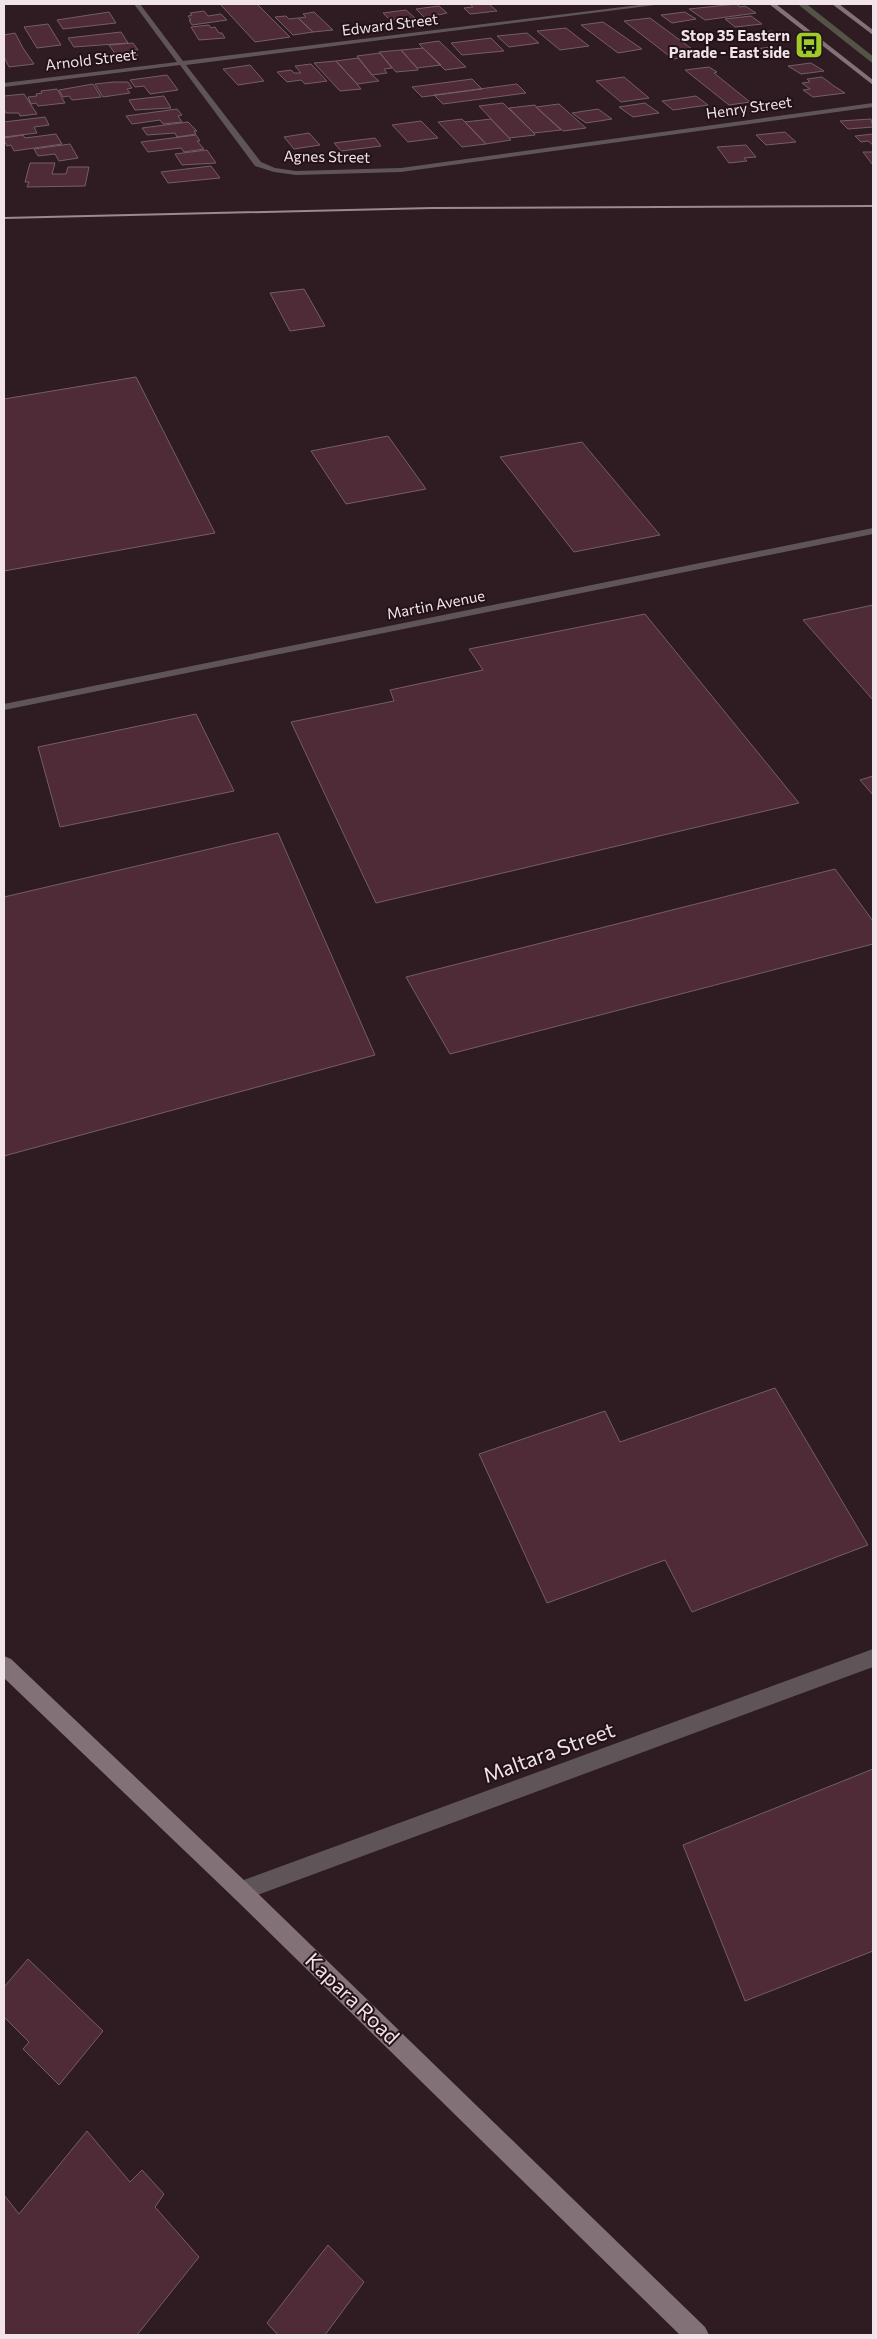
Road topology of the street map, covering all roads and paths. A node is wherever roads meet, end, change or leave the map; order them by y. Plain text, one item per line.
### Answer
1 (137, 4) edge
2 (660, 4) edge
3 (772, 4) edge
4 (835, 4) edge
5 (873, 33) edge
6 (182, 63) junction
7 (873, 83) edge
8 (4, 84) edge
9 (873, 104) edge
10 (629, 138) joint
11 (873, 532) edge
12 (4, 707) edge
13 (873, 1658) edge
14 (4, 1665) edge
15 (241, 1891) junction
16 (697, 2335) edge

1 - 6 street, Agnes Street
2 - 6 street, Edward Street
3 - 7 main road
4 - 5 main road
6 - 8 street, Arnold Street
6 - 10 street, Agnes Street
9 - 10 street, Henry Street
11 - 12 street, Martin Avenue
13 - 15 street, Maltara Street
14 - 15 main road, Kapara Road
15 - 16 main road, Kapara Road

